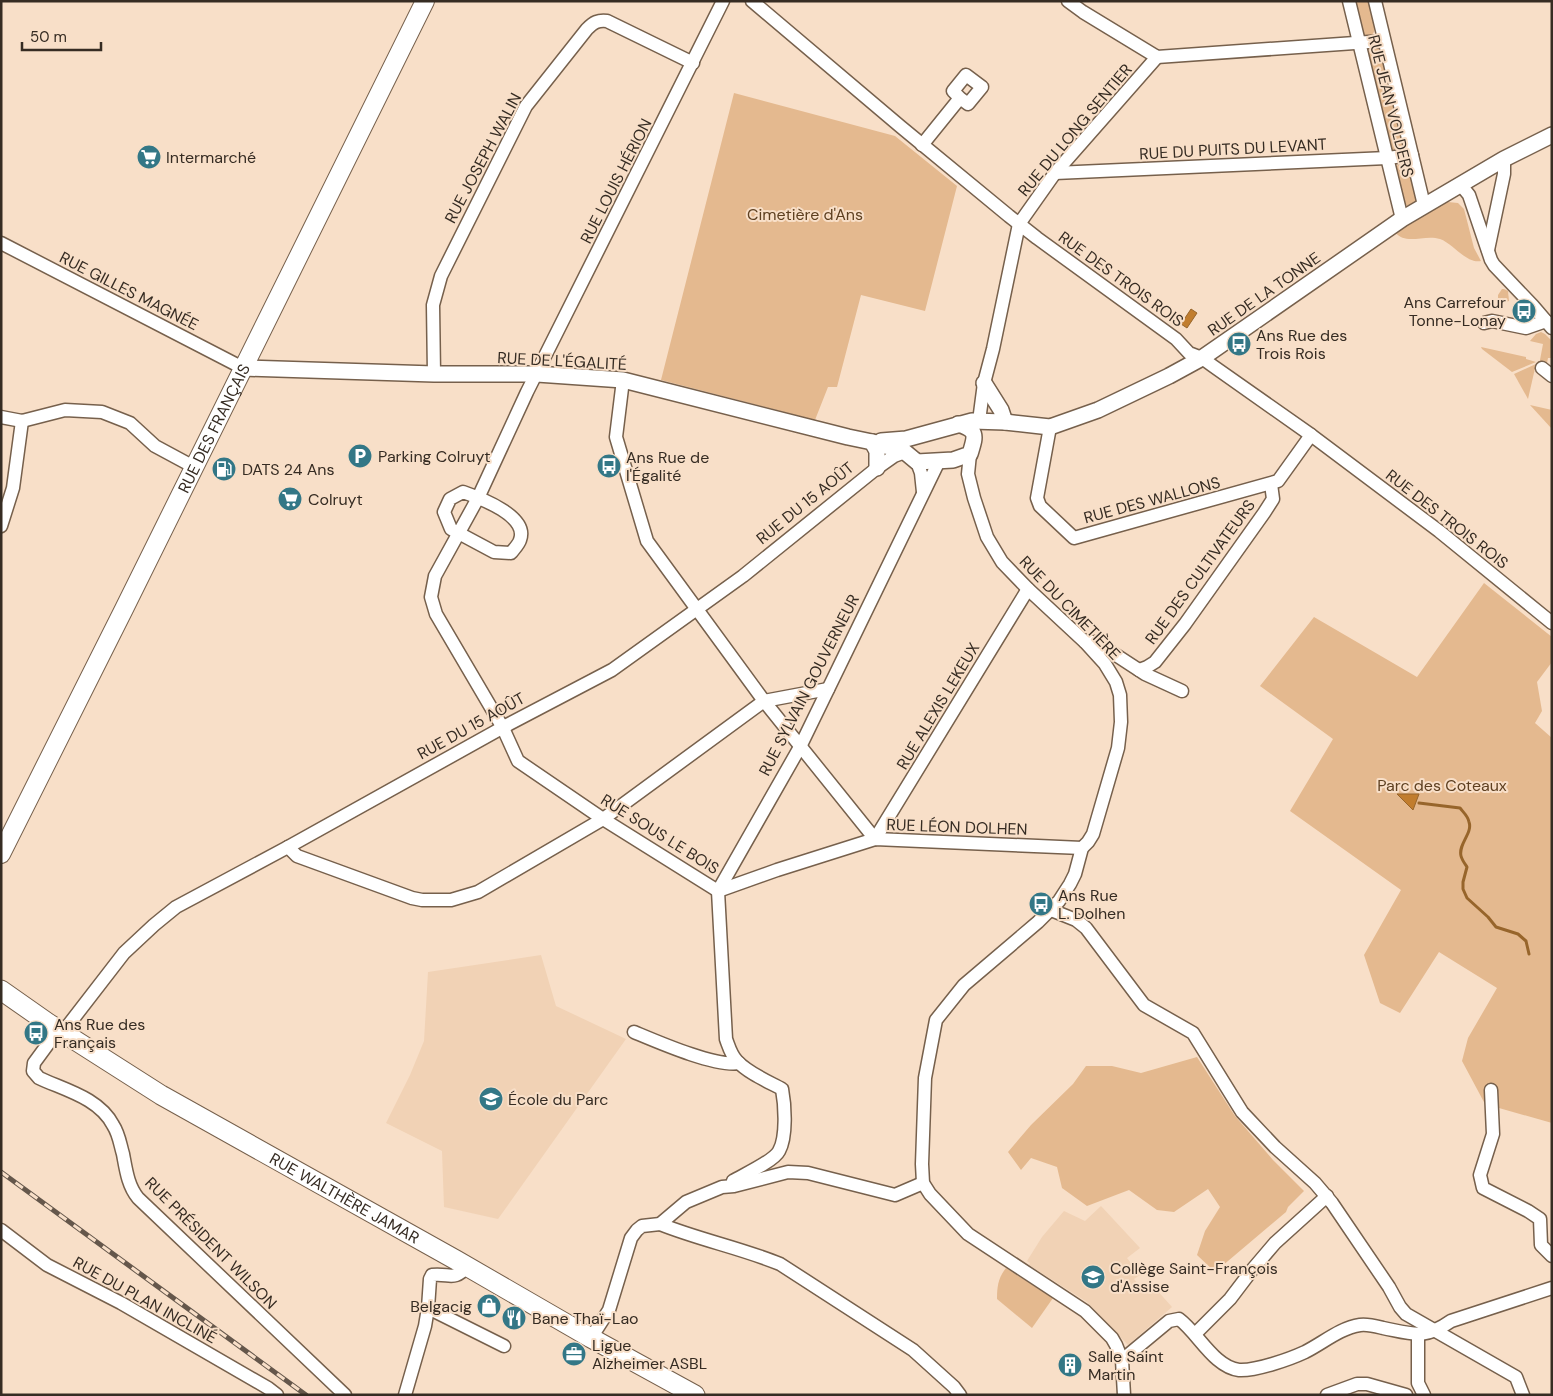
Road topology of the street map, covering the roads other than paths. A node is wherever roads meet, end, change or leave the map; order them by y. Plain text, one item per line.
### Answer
1 (425, 1) edge
2 (723, 1) edge
3 (752, 1) edge
4 (1068, 1) edge
5 (1349, 1) edge
6 (1374, 1) edge
7 (1384, 41) junction
8 (1359, 43) junction
9 (1157, 57) junction
10 (693, 63) junction
11 (960, 98) dead end
12 (1552, 135) edge
13 (922, 145) junction
14 (1412, 155) junction
15 (1387, 158) junction
16 (1504, 159) junction
17 (1055, 173) junction
18 (1460, 184) junction
19 (1424, 205) junction
20 (1402, 219) junction
21 (1019, 224) junction
22 (1, 243) edge
23 (1488, 250) junction
24 (1484, 323) dead end
25 (1549, 325) edge
26 (1202, 358) junction
27 (243, 368) junction
28 (434, 374) junction
29 (537, 374) junction
30 (623, 380) junction
31 (984, 384) junction
32 (1, 417) edge
33 (22, 421) junction
34 (979, 421) junction
35 (1005, 422) junction
36 (958, 424) junction
37 (1050, 428) junction
38 (1311, 435) junction
39 (974, 439) junction
40 (872, 442) junction
41 (909, 451) junction
42 (970, 454) junction
43 (946, 461) junction
44 (194, 467) junction
45 (877, 468) junction
46 (968, 474) junction
47 (1271, 484) junction
48 (923, 492) junction
49 (478, 498) junction
50 (1, 526) edge
51 (459, 533) junction
52 (1028, 589) junction
53 (698, 610) junction
54 (1552, 623) edge
55 (1085, 642) junction
56 (1139, 670) junction
57 (828, 689) junction
58 (1182, 691) dead end
59 (764, 700) junction
60 (502, 728) junction
61 (800, 747) junction
62 (603, 819) junction
63 (875, 840) junction
64 (288, 847) junction
65 (1082, 848) junction
66 (1, 854) edge
67 (718, 890) junction
68 (1051, 910) junction
69 (1, 990) edge
70 (61, 1031) junction
71 (634, 1032) dead end
72 (739, 1063) junction
73 (1491, 1090) dead end
74 (923, 1183) junction
75 (722, 1187) junction
76 (1327, 1196) junction
77 (660, 1224) junction
78 (1, 1230) edge
79 (1552, 1256) edge
80 (468, 1266) junction
81 (1552, 1288) edge
82 (428, 1308) junction
83 (1437, 1330) junction
84 (1195, 1334) junction
85 (1418, 1335) junction
86 (591, 1338) junction
87 (504, 1346) dead end
88 (1122, 1360) junction
89 (277, 1395) edge
90 (344, 1395) edge
91 (405, 1395) edge
92 (695, 1395) edge
93 (960, 1395) edge
94 (1124, 1395) edge
95 (1327, 1395) edge
96 (1406, 1395) edge
97 (1424, 1395) edge
98 (1524, 1395) edge

1 - 27 main road, RUE DES FRANÇAIS
2 - 10 street, RUE LOUIS HÉRION
3 - 13 street, RUE DES TROIS ROIS
4 - 9 street
5 - 8 street, RUE JEAN VOLDERS
6 - 7 street, RUE JEAN VOLDERS
7 - 8 street
7 - 14 street, RUE JEAN VOLDERS
8 - 9 street
8 - 15 street, RUE JEAN VOLDERS
9 - 17 street, RUE DU LONG SENTIER
10 - 28 street, RUE JOSEPH WALIN
10 - 29 street, RUE LOUIS HÉRION
11 - 13 street
12 - 16 street, RUE DE LA TONNE
13 - 21 street, RUE DES TROIS ROIS
14 - 15 street, RUE DU PUITS DU LEVANT
14 - 19 street, RUE JEAN VOLDERS
15 - 17 street, RUE DU PUITS DU LEVANT
15 - 20 street, RUE JEAN VOLDERS
16 - 18 street, RUE DE LA TONNE
16 - 23 street
17 - 21 street, RUE DU LONG SENTIER
18 - 19 street, RUE DE LA TONNE
18 - 23 street
19 - 20 street, RUE DE LA TONNE
20 - 26 street, RUE DE LA TONNE
21 - 26 street, RUE DES TROIS ROIS
21 - 31 street
22 - 27 street, RUE GILLES MAGNÉE
23 - 25 street
24 - 25 street
26 - 37 street, RUE DE LA TONNE
26 - 38 street, RUE DES TROIS ROIS
27 - 28 street, RUE DE L'ÉGALITÉ
27 - 44 main road, RUE DES FRANÇAIS
28 - 29 street, RUE DE L'ÉGALITÉ
29 - 30 street, RUE DE L'ÉGALITÉ
29 - 49 street, RUE LOUIS HÉRION
30 - 40 street, RUE DE L'ÉGALITÉ
30 - 53 street
31 - 34 street
31 - 35 street
32 - 33 street
33 - 44 street
33 - 50 street
34 - 35 street, RUE DE LA TONNE
34 - 36 street, RUE DE L'ÉGALITÉ
34 - 39 street
35 - 37 street, RUE DE LA TONNE
36 - 39 street
36 - 41 street, RUE DE L'ÉGALITÉ
37 - 47 street, RUE DES WALLONS
38 - 47 street, RUE DES WALLONS
38 - 54 street, RUE DES TROIS ROIS
39 - 42 street
40 - 41 street, RUE DE L'ÉGALITÉ
40 - 45 street
41 - 43 street
41 - 45 street, RUE DU 15 AOÛT
41 - 48 street
42 - 43 street
42 - 46 street, RUE DU CIMETIÈRE
43 - 46 street
43 - 48 street, RUE SYLVAIN GOUVERNEUR
44 - 66 main road, RUE DES FRANÇAIS
45 - 53 street, RUE DU 15 AOÛT
46 - 52 street, RUE DU CIMETIÈRE
47 - 56 street, RUE DES CULTIVATEURS
48 - 57 street, RUE SYLVAIN GOUVERNEUR
49 - 51 street, RUE LOUIS HÉRION
49 - 51 street
49 - 51 street
51 - 60 street, RUE SOUS LE BOIS
52 - 55 street, RUE DU CIMETIÈRE
52 - 63 street, RUE ALEXIS LEKEUX
53 - 59 street
53 - 60 street, RUE DU 15 AOÛT
55 - 56 street
55 - 65 street, RUE DU CIMETIÈRE
56 - 58 street
57 - 59 street
57 - 61 street, RUE SYLVAIN GOUVERNEUR
59 - 61 street
59 - 62 street
60 - 62 street, RUE SOUS LE BOIS
60 - 64 street, RUE DU 15 AOÛT
61 - 63 street
61 - 67 street, RUE SYLVAIN GOUVERNEUR
62 - 64 street
62 - 67 street, RUE SOUS LE BOIS
63 - 65 street, RUE LÉON DOLHEN
63 - 67 street, RUE LÉON DOLHEN
64 - 70 street, RUE DU 15 AOÛT
65 - 68 street, RUE DU CIMETIÈRE
67 - 72 street, RUE SOUS LE BOIS
68 - 74 street, RUE DU CIMETIÈRE
68 - 76 street
69 - 70 main road, RUE WALTHÈRE JAMAR
70 - 80 main road, RUE WALTHÈRE JAMAR
70 - 90 street, RUE PRÉSIDENT WILSON
71 - 72 street, RUE SOUS LE BOIS
72 - 75 street, RUE SOUS LE BOIS
73 - 79 street
74 - 75 street
74 - 88 street
75 - 77 street
76 - 83 street
76 - 84 street
77 - 86 street
77 - 93 street
78 - 89 street, RUE DU PLAN INCLINÉ
80 - 82 street
80 - 86 main road, RUE WALTHÈRE JAMAR
81 - 83 street
82 - 87 street
82 - 91 street
83 - 85 street
83 - 98 street
84 - 85 street
84 - 88 street
85 - 97 street
86 - 92 main road, RUE WALTHÈRE JAMAR
88 - 94 street
95 - 96 street

